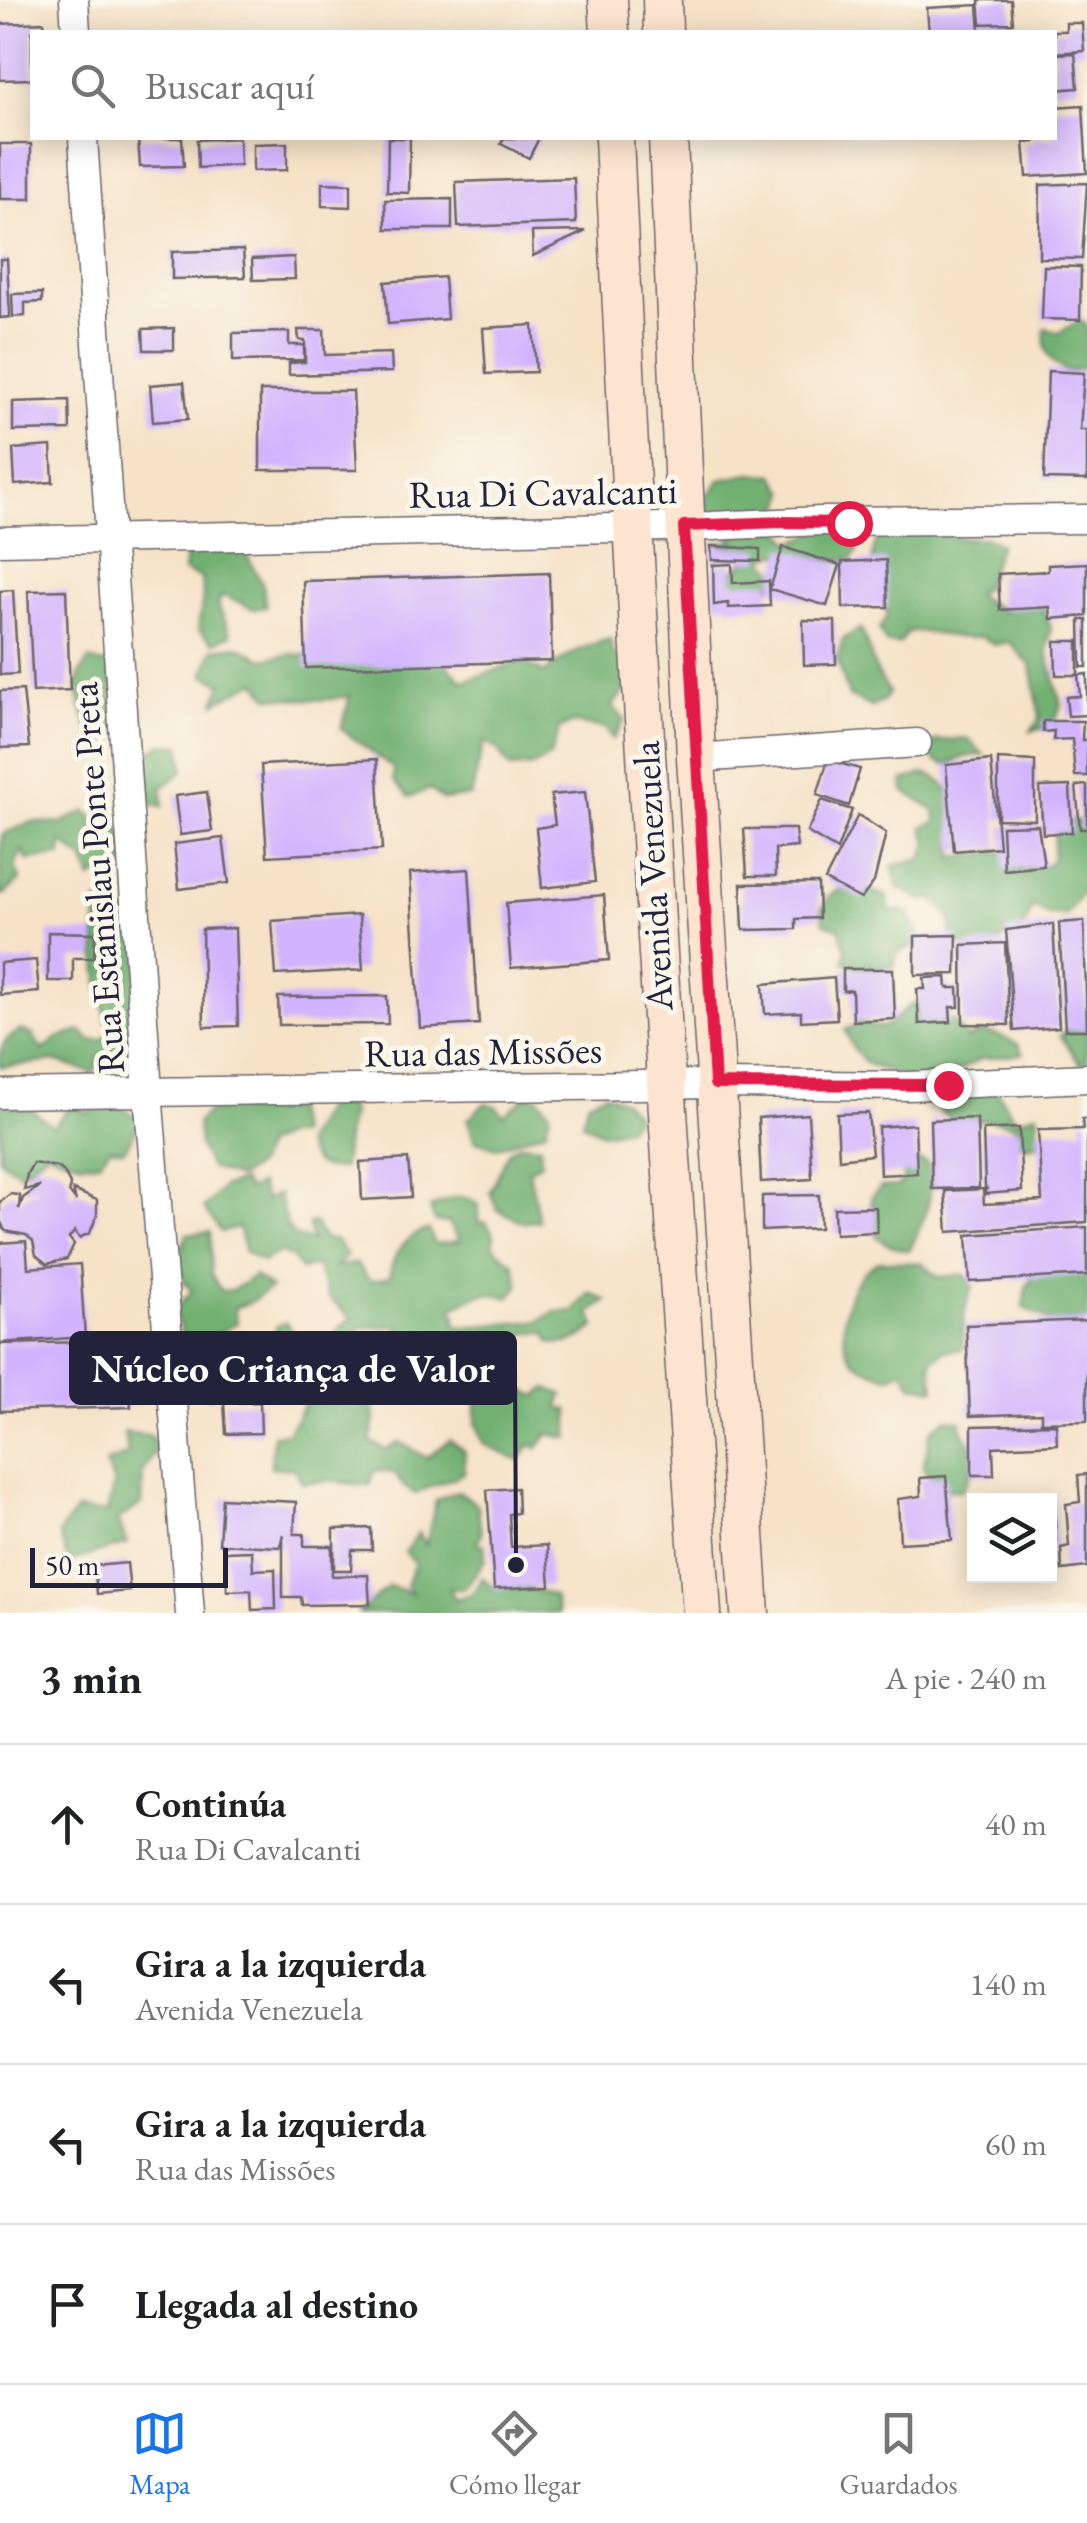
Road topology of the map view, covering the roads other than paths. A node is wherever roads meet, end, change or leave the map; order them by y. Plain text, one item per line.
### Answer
1 (74, 0) edge
2 (608, 0) edge
3 (662, 0) edge
4 (76, 30) edge
5 (610, 30) edge
6 (663, 30) edge
7 (84, 140) edge
8 (614, 140) edge
9 (668, 140) edge
10 (1087, 520) edge
11 (632, 526) junction
12 (684, 526) junction
13 (112, 539) junction
14 (0, 541) edge
15 (917, 743) dead end
16 (696, 758) junction
17 (1087, 1078) edge
18 (715, 1084) junction
19 (664, 1087) junction
20 (148, 1092) junction
21 (0, 1094) edge
22 (190, 1613) edge
23 (702, 1613) edge
24 (750, 1613) edge

1 - 4 street
2 - 5 main road
3 - 6 main road
7 - 13 street, Rua Estanislau Ponte Preta
8 - 11 main road, Avenida Venezuela
9 - 12 main road, Avenida Venezuela
10 - 12 street, Rua Di Cavalcanti
11 - 12 street, Rua Di Cavalcanti
11 - 13 street, Rua Di Cavalcanti
11 - 19 main road, Avenida Venezuela
12 - 16 main road, Avenida Venezuela
13 - 14 street, Rua Di Cavalcanti
13 - 20 street, Rua Estanislau Ponte Preta
15 - 16 street
16 - 18 main road, Avenida Venezuela
17 - 18 street, Rua das Missões
18 - 19 street, Rua das Missões
18 - 24 main road, Avenida Venezuela
19 - 20 street, Rua das Missões
19 - 23 main road, Avenida Venezuela
20 - 21 street, Rua das Missões
20 - 22 street, Rua Estanislau Ponte Preta

